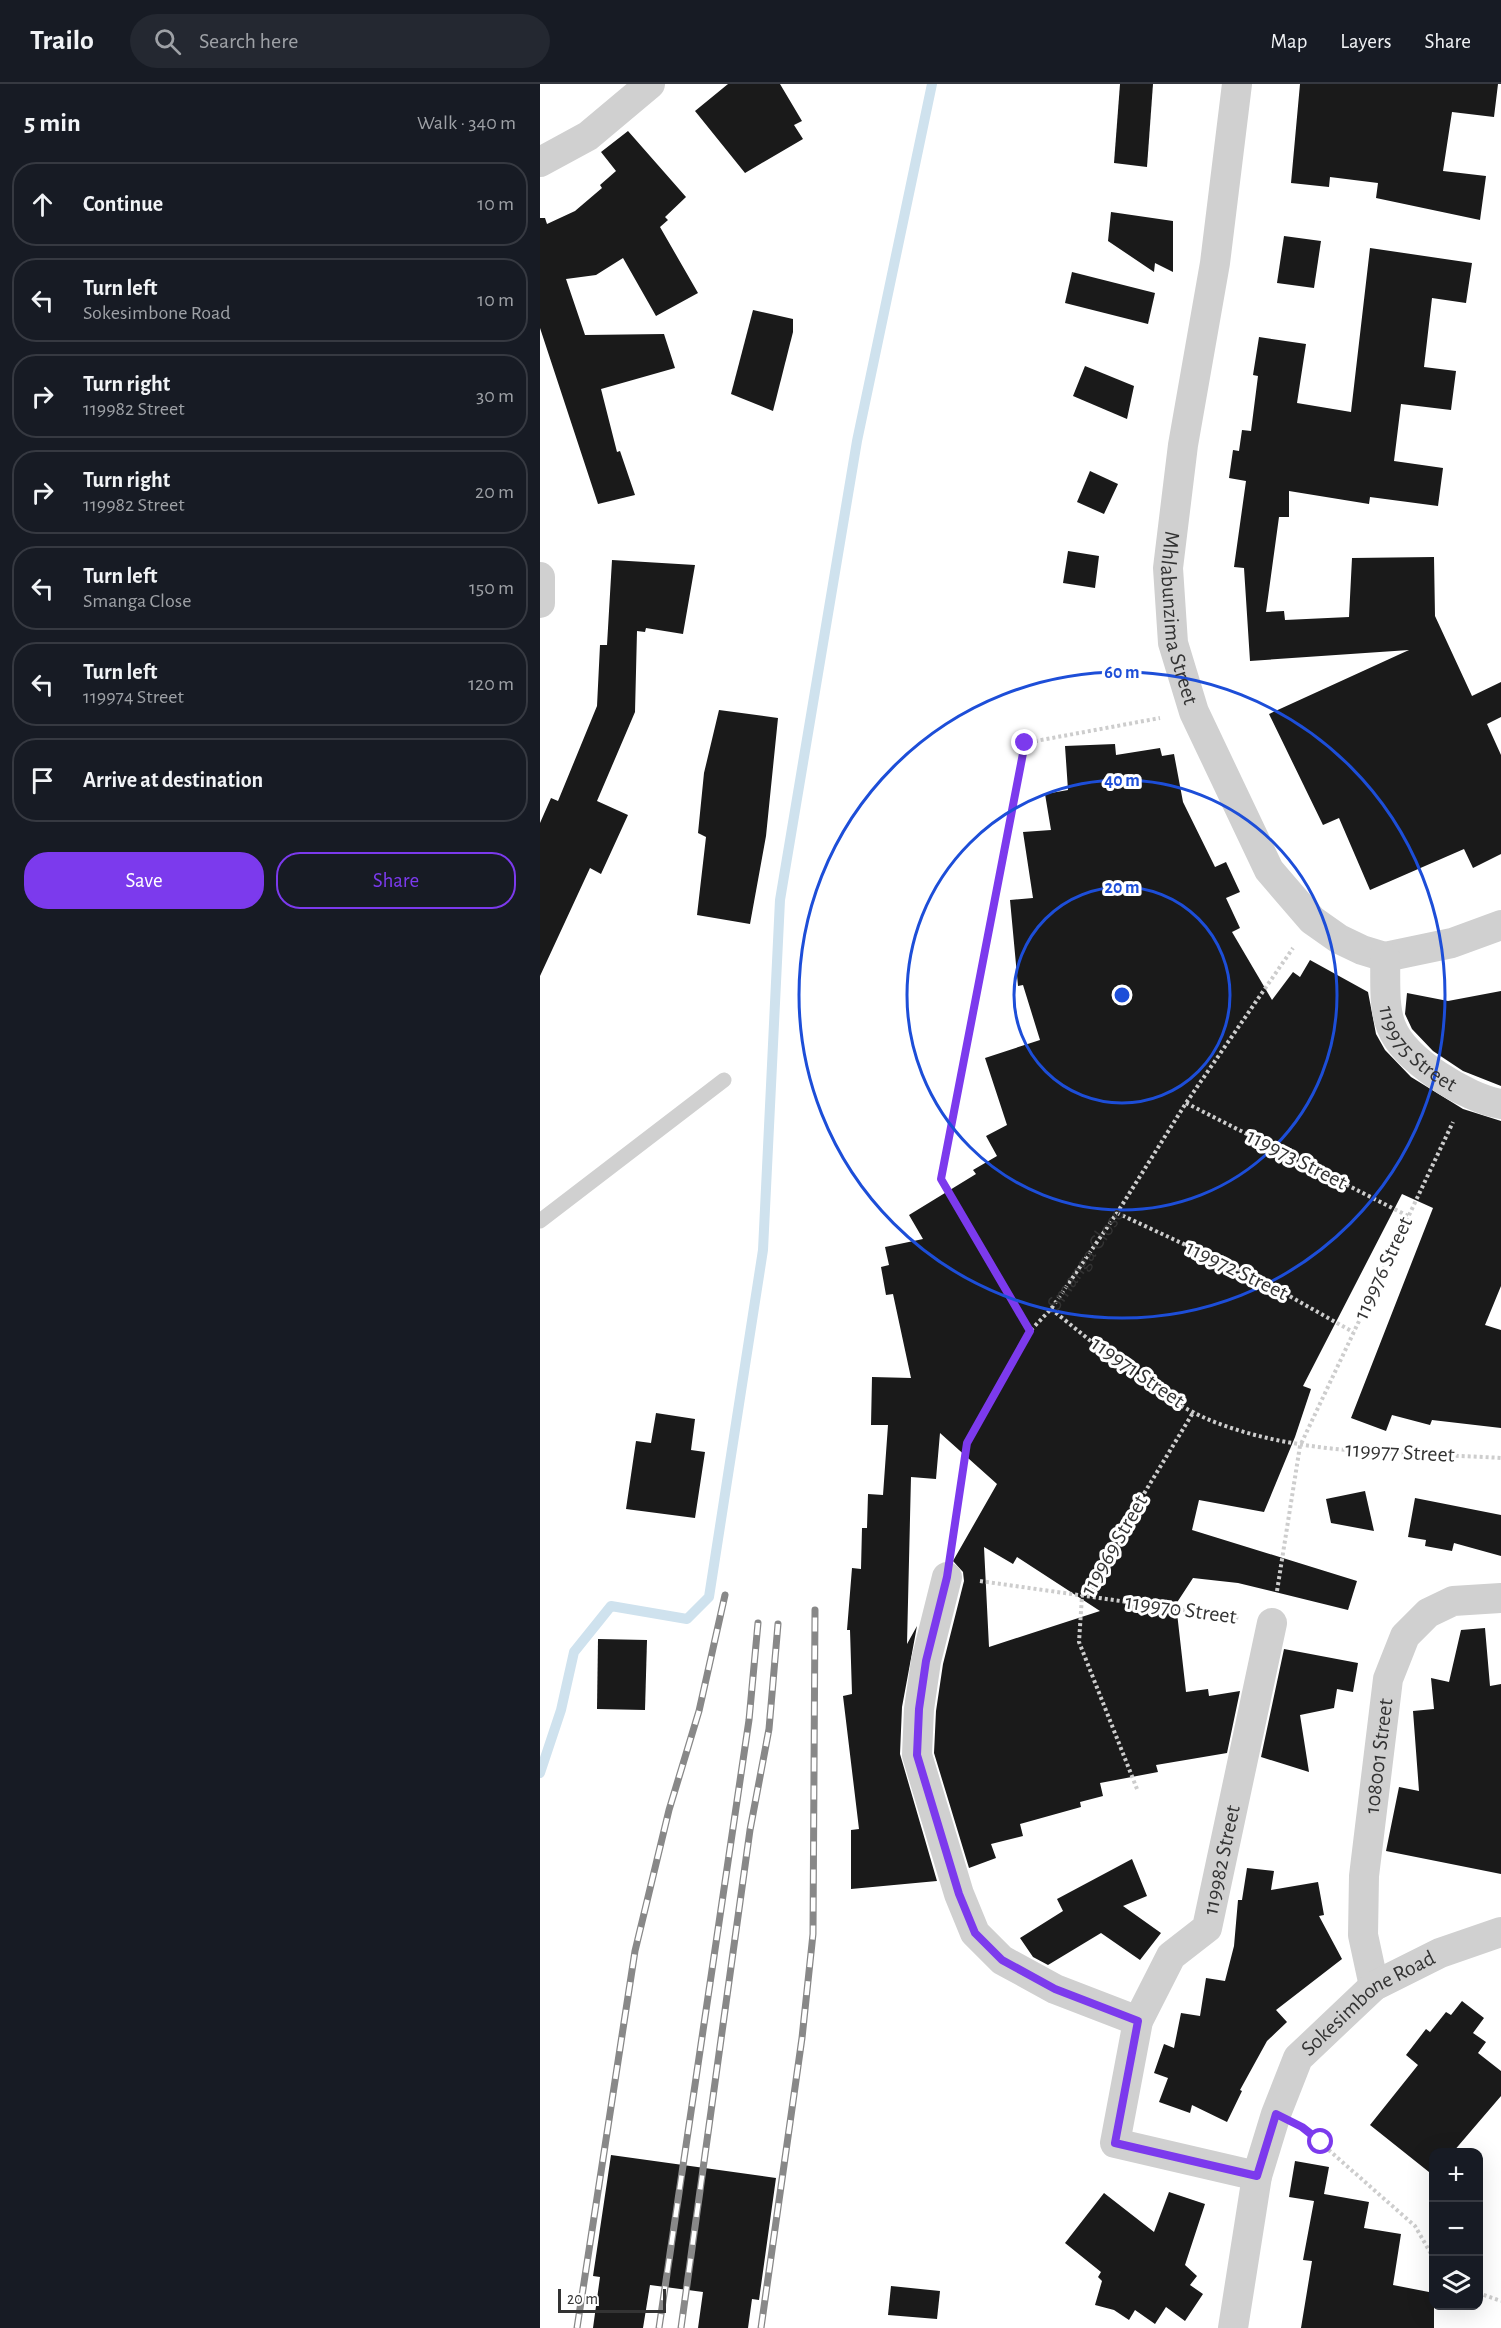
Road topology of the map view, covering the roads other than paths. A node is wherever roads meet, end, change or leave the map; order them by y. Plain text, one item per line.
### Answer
1 (650, 84) edge
2 (1237, 84) edge
3 (540, 162) edge
4 (540, 577) edge
5 (540, 603) edge
6 (1501, 925) edge
7 (1385, 957) junction
8 (724, 1080) dead end
9 (1501, 1104) edge
10 (540, 1221) edge
11 (947, 1577) road end
12 (1501, 1598) edge
13 (1272, 1623) road end
14 (1501, 1932) edge
15 (1374, 1986) junction
16 (1138, 2021) junction
17 (1257, 2176) junction
18 (1233, 2328) edge

1 - 3 street
2 - 7 street, Mhlabunzima Street
4 - 5 street
6 - 7 street
7 - 9 street, 119975 Street
8 - 10 lane
11 - 16 street
12 - 15 street, 108001 Street
13 - 16 street, 119982 Street
14 - 15 street, Sokesimbone Road
15 - 17 street, Sokesimbone Road
16 - 17 street, 119982 Street
17 - 18 street, Sokesimbone Road

